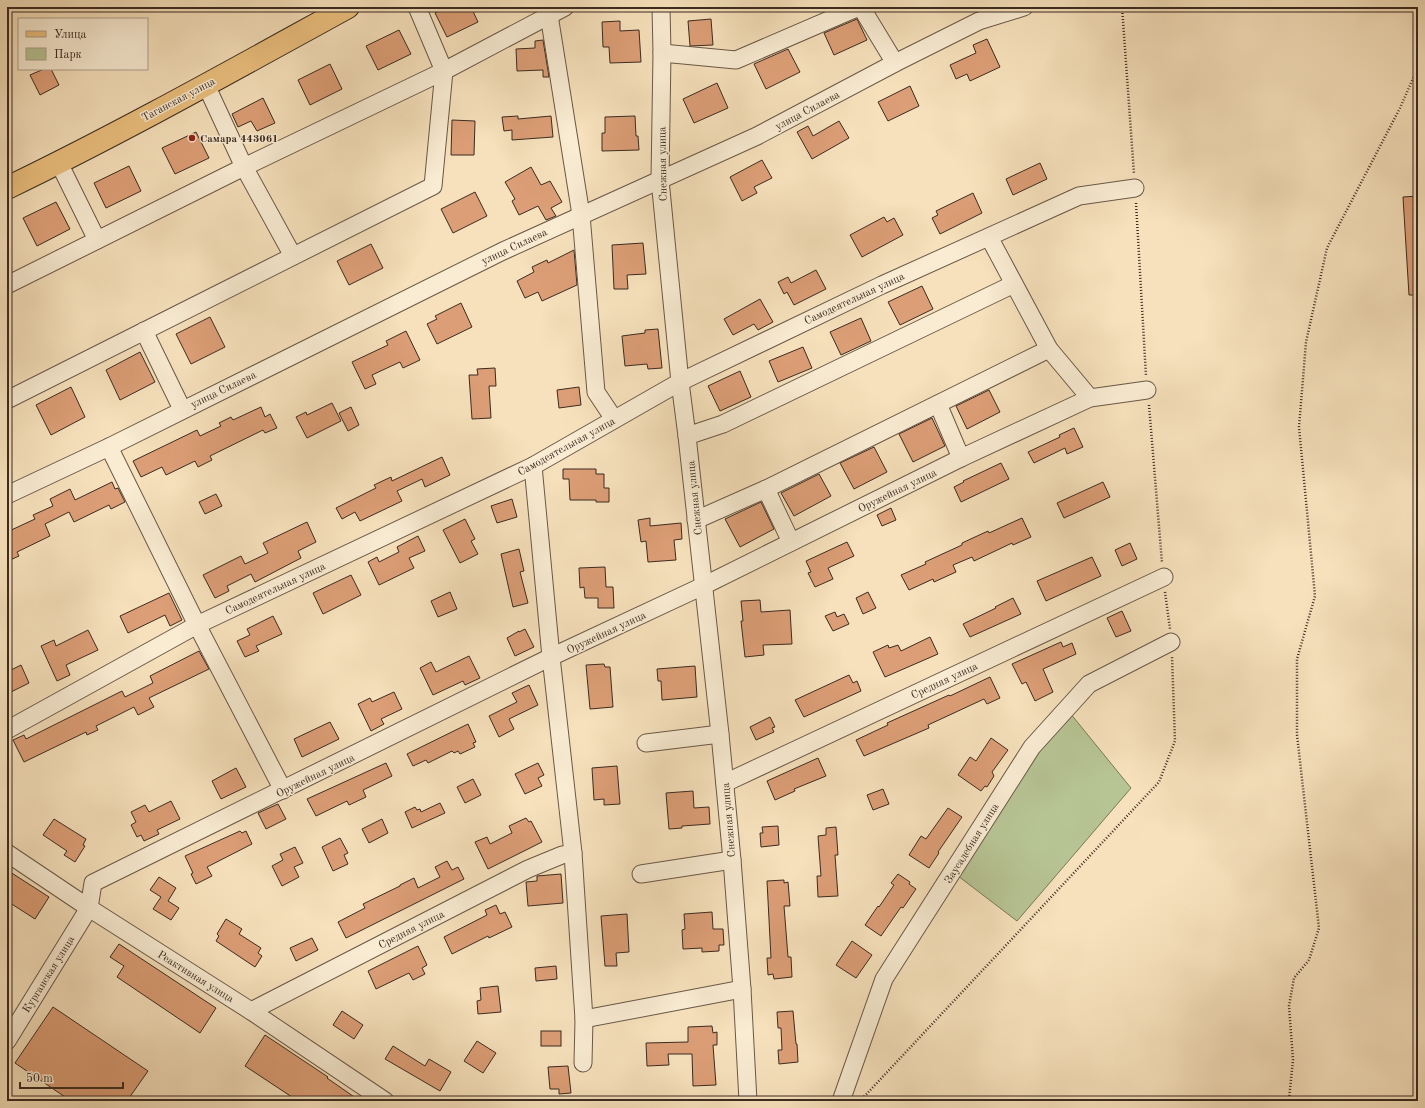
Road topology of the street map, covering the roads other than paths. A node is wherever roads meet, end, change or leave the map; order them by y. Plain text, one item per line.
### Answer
1 (348, 7) edge
2 (416, 7) edge
3 (565, 7) edge
4 (661, 7) edge
5 (860, 7) edge
6 (1024, 7) edge
7 (549, 15) junction
8 (662, 53) junction
9 (895, 63) junction
10 (444, 70) junction
11 (206, 85) junction
12 (59, 163) junction
13 (244, 167) junction
14 (660, 180) junction
15 (7, 188) edge
16 (1135, 188) dead end
17 (581, 215) junction
18 (989, 237) junction
19 (97, 240) junction
20 (294, 256) junction
21 (1014, 284) junction
22 (7, 285) edge
23 (144, 331) junction
24 (1049, 349) junction
25 (680, 382) junction
26 (1147, 390) dead end
27 (1090, 398) junction
28 (7, 400) edge
29 (938, 404) junction
30 (182, 409) junction
31 (614, 419) junction
32 (687, 436) junction
33 (109, 447) junction
34 (961, 458) junction
35 (533, 466) junction
36 (766, 489) junction
37 (7, 495) edge
38 (696, 520) junction
39 (791, 542) junction
40 (1164, 577) dead end
41 (703, 586) junction
42 (197, 626) junction
43 (1171, 642) dead end
44 (552, 657) junction
45 (7, 730) edge
46 (720, 734) junction
47 (646, 743) dead end
48 (725, 783) junction
49 (283, 790) junction
50 (7, 853) edge
51 (573, 853) junction
52 (732, 860) junction
53 (641, 874) dead end
54 (89, 908) junction
55 (742, 989) junction
56 (251, 1011) junction
57 (584, 1019) junction
58 (7, 1041) edge
59 (583, 1063) dead end
60 (385, 1101) edge
61 (748, 1101) edge
62 (841, 1101) edge

1 - 11 main road, Таганская улица
2 - 10 street
3 - 7 street
4 - 8 street, Снежная улица
5 - 8 street
5 - 9 street
6 - 9 street, улица Силаева
7 - 10 street
7 - 17 street
8 - 14 street, Снежная улица
9 - 14 street, улица Силаева
10 - 13 street
10 - 20 street
11 - 12 main road, Таганская улица
11 - 13 street
12 - 15 main road, Таганская улица
12 - 19 street
13 - 19 street
13 - 20 street
14 - 17 street, улица Силаева
14 - 25 street, Снежная улица
16 - 18 street, Самодеятельная улица
17 - 30 street, улица Силаева
17 - 31 street
18 - 21 street
18 - 25 street, Самодеятельная улица
19 - 22 street
20 - 23 street
21 - 24 street
21 - 32 street
23 - 28 street
23 - 30 street
24 - 27 street
24 - 29 street
25 - 31 street, Самодеятельная улица
25 - 32 street, Снежная улица
26 - 27 street, Оружейная улица
27 - 34 street, Оружейная улица
29 - 34 street
29 - 36 street
30 - 33 street, улица Силаева
31 - 35 street, Самодеятельная улица
32 - 38 street, Снежная улица
33 - 37 street, улица Силаева
33 - 42 street
34 - 39 street, Оружейная улица
35 - 42 street, Самодеятельная улица
35 - 44 street
36 - 38 street
36 - 39 street
38 - 41 street, Снежная улица
39 - 41 street, Оружейная улица
40 - 48 street, Средняя улица
41 - 44 street, Оружейная улица
41 - 46 street, Снежная улица
42 - 45 street, Самодеятельная улица
42 - 49 street
43 - 62 street, Заусадебная улица
44 - 49 street, Оружейная улица
44 - 51 street
46 - 47 street
46 - 48 street, Снежная улица
48 - 52 street, Снежная улица
49 - 54 street, Оружейная улица
50 - 54 street, Реактивная улица
51 - 56 street, Средняя улица
51 - 57 street
52 - 53 street
52 - 55 street, Снежная улица
54 - 56 street, Реактивная улица
54 - 58 street, Курганская улица
55 - 57 street
55 - 61 street, Снежная улица
56 - 60 street, Реактивная улица
57 - 59 street

